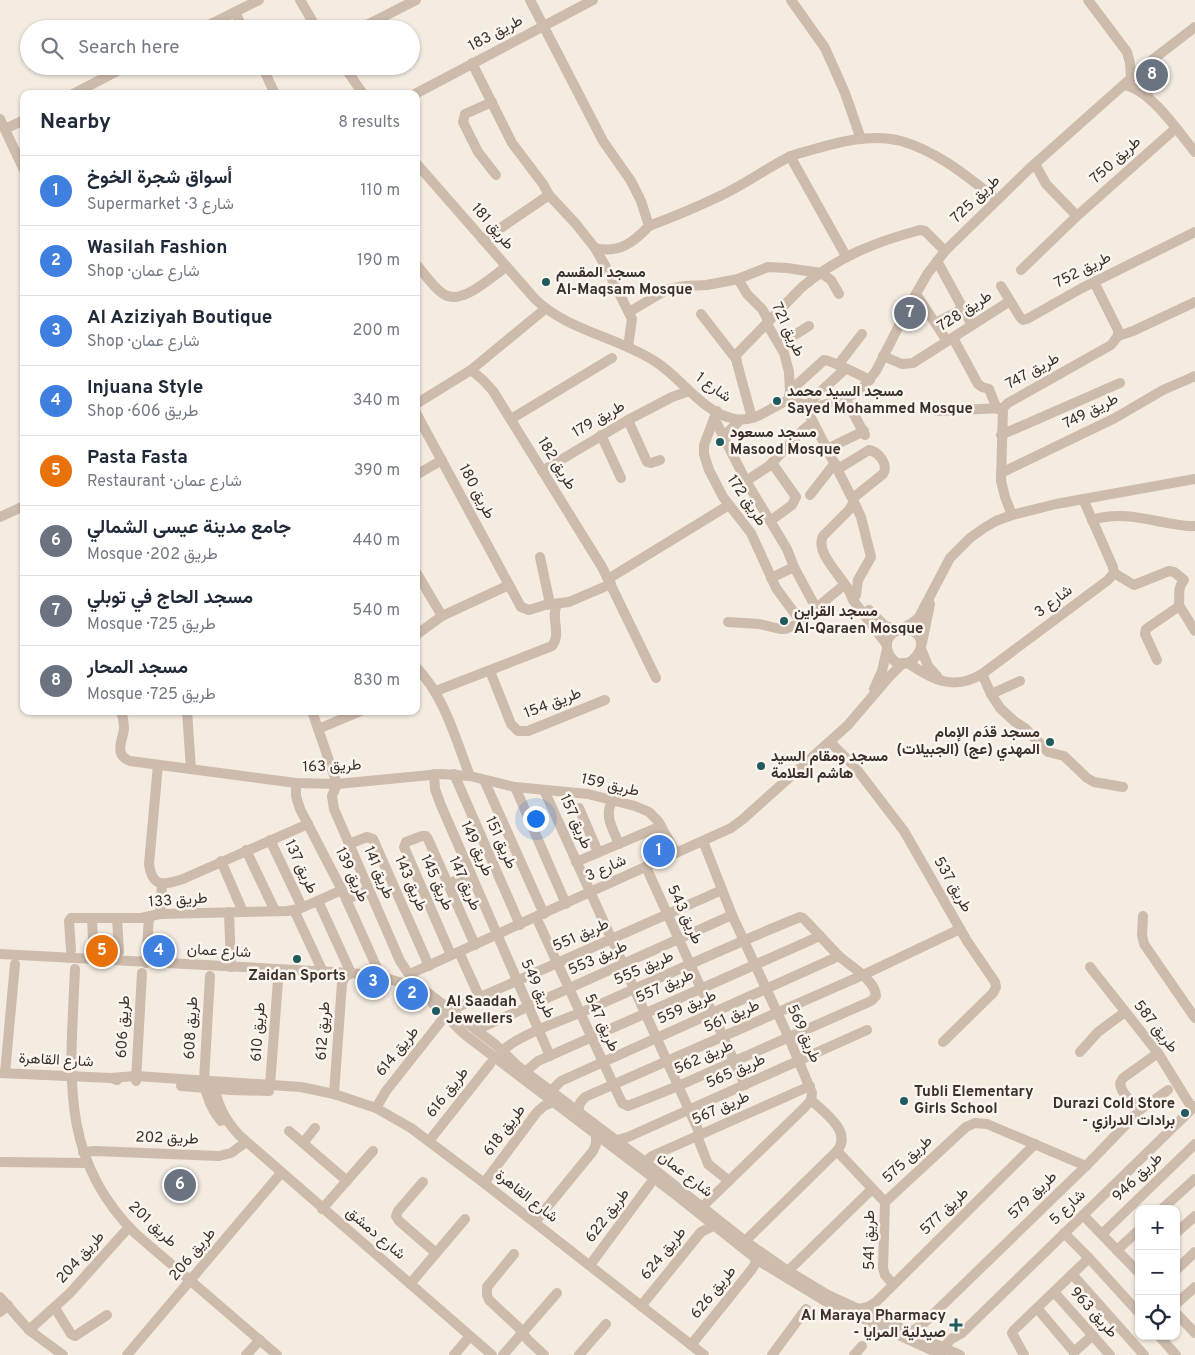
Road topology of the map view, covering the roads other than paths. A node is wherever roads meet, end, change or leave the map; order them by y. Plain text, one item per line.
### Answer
1 (259, 0) edge
2 (300, 0) edge
3 (416, 0) edge
4 (530, 0) edge
5 (593, 0) edge
6 (791, 0) edge
7 (1103, 0) edge
8 (1091, 4) edge
9 (234, 12) junction
10 (218, 20) edge
11 (238, 20) edge
12 (312, 20) edge
13 (377, 20) edge
14 (543, 26) junction
15 (1195, 27) edge
16 (1127, 52) junction
17 (472, 64) junction
18 (1145, 65) junction
19 (110, 75) edge
20 (266, 75) edge
21 (350, 75) edge
22 (1127, 82) junction
23 (81, 90) edge
24 (273, 90) edge
25 (360, 90) edge
26 (420, 91) edge
27 (1148, 96) junction
28 (492, 102) junction
29 (0, 119) edge
30 (20, 122) edge
31 (1176, 128) junction
32 (5, 129) junction
33 (861, 139) junction
34 (1195, 152) edge
35 (790, 156) junction
36 (20, 161) edge
37 (1034, 164) junction
38 (420, 168) edge
39 (1025, 173) junction
40 (496, 176) dead end
41 (1046, 184) junction
42 (549, 195) junction
43 (997, 200) junction
44 (1077, 216) junction
45 (649, 226) junction
46 (1195, 232) edge
47 (484, 240) junction
48 (595, 248) junction
49 (945, 251) junction
50 (846, 256) junction
51 (937, 261) junction
52 (506, 267) junction
53 (420, 269) edge
54 (1021, 270) dead end
55 (821, 273) junction
56 (738, 279) junction
57 (1094, 282) junction
58 (1001, 286) dead end
59 (839, 294) dead end
60 (916, 294) junction
61 (1010, 301) junction
62 (1195, 302) edge
63 (964, 308) junction
64 (546, 309) junction
65 (629, 312) junction
66 (701, 314) dead end
67 (936, 323) junction
68 (767, 324) junction
69 (972, 325) junction
70 (809, 326) dead end
71 (862, 334) dead end
72 (1118, 336) junction
73 (950, 340) junction
74 (780, 344) junction
75 (628, 347) junction
76 (883, 356) junction
77 (612, 358) dead end
78 (736, 359) junction
79 (841, 367) junction
80 (470, 370) junction
81 (1195, 376) edge
82 (678, 380) junction
83 (870, 380) junction
84 (1120, 383) dead end
85 (689, 390) junction
86 (789, 396) junction
87 (672, 397) junction
88 (845, 398) junction
89 (420, 401) edge
90 (806, 408) junction
91 (1000, 408) junction
92 (937, 411) dead end
93 (716, 415) junction
94 (752, 418) junction
95 (511, 419) junction
96 (420, 420) edge
97 (628, 420) junction
98 (740, 420) junction
99 (813, 422) junction
100 (601, 435) junction
101 (1001, 435) junction
102 (723, 437) junction
103 (827, 449) junction
104 (442, 460) junction
105 (660, 460) dead end
106 (772, 463) junction
107 (836, 466) junction
108 (542, 471) junction
109 (420, 473) edge
110 (1000, 474) junction
111 (621, 478) dead end
112 (1195, 479) edge
113 (746, 481) junction
114 (810, 495) dead end
115 (1083, 499) junction
116 (854, 500) junction
117 (728, 505) junction
118 (20, 508) edge
119 (1012, 515) junction
120 (0, 517) edge
121 (770, 520) junction
122 (1092, 520) junction
123 (1195, 526) edge
124 (540, 557) dead end
125 (794, 567) junction
126 (1114, 573) junction
127 (771, 578) junction
128 (420, 579) edge
129 (610, 581) junction
130 (509, 585) junction
131 (934, 588) junction
132 (850, 591) junction
133 (553, 604) junction
134 (1179, 605) junction
135 (816, 608) junction
136 (442, 616) junction
137 (728, 622) dead end
138 (800, 622) junction
139 (901, 629) junction
140 (1195, 631) edge
141 (420, 632) edge
142 (887, 647) junction
143 (921, 647) junction
144 (1158, 660) dead end
145 (906, 663) junction
146 (490, 671) junction
147 (420, 672) edge
148 (982, 674) junction
149 (656, 678) dead end
150 (939, 679) junction
151 (1020, 681) dead end
152 (436, 691) junction
153 (991, 694) junction
154 (605, 700) dead end
155 (864, 708) junction
156 (122, 715) edge
157 (186, 715) edge
158 (313, 715) edge
159 (351, 715) edge
160 (318, 729) junction
161 (830, 742) junction
162 (158, 765) junction
163 (190, 770) junction
164 (434, 774) junction
165 (454, 774) junction
166 (470, 776) junction
167 (484, 780) junction
168 (296, 783) junction
169 (337, 784) junction
170 (514, 787) junction
171 (1123, 787) dead end
172 (544, 790) junction
173 (614, 800) junction
174 (579, 808) dead end
175 (308, 824) junction
176 (661, 826) junction
177 (426, 836) joint
178 (270, 840) junction
179 (703, 841) junction
180 (349, 844) junction
181 (619, 844) junction
182 (246, 850) junction
183 (598, 852) junction
184 (676, 853) junction
185 (220, 861) junction
186 (576, 862) junction
187 (646, 868) junction
188 (471, 874) junction
189 (162, 884) junction
190 (448, 884) junction
191 (369, 890) junction
192 (722, 890) junction
193 (590, 893) junction
194 (344, 895) junction
195 (318, 900) junction
196 (566, 904) junction
197 (298, 909) junction
198 (275, 911) junction
199 (229, 912) junction
200 (243, 912) junction
201 (160, 914) junction
202 (667, 914) junction
203 (732, 915) junction
204 (540, 916) junction
205 (1143, 916) dead end
206 (149, 917) junction
207 (92, 918) junction
208 (117, 918) junction
209 (520, 924) junction
210 (960, 929) junction
211 (497, 935) junction
212 (820, 936) junction
213 (611, 939) junction
214 (678, 939) junction
215 (744, 940) junction
216 (474, 945) junction
217 (71, 950) dead end
218 (119, 952) dead end
219 (0, 954) edge
220 (455, 954) junction
221 (839, 956) junction
222 (94, 960) junction
223 (15, 964) dead end
224 (557, 964) junction
225 (622, 964) junction
226 (690, 965) junction
227 (754, 965) junction
228 (429, 966) junction
229 (1090, 967) dead end
230 (144, 968) junction
231 (231, 968) junction
232 (76, 969) dead end
233 (323, 972) junction
234 (351, 973) junction
235 (863, 975) junction
236 (210, 976) dead end
237 (386, 978) junction
238 (410, 979) junction
239 (517, 980) junction
240 (278, 981) dead end
241 (568, 988) junction
242 (701, 988) junction
243 (634, 989) junction
244 (766, 989) junction
245 (479, 996) junction
246 (529, 1006) junction
247 (1125, 1012) junction
248 (580, 1013) junction
249 (645, 1013) junction
250 (712, 1013) junction
251 (777, 1013) junction
252 (452, 1015) junction
253 (1194, 1015) edge
254 (476, 1030) junction
255 (539, 1030) junction
256 (867, 1030) dead end
257 (591, 1037) junction
258 (723, 1037) junction
259 (656, 1038) junction
260 (788, 1038) junction
261 (943, 1042) dead end
262 (502, 1052) junction
263 (1080, 1052) dead end
264 (1158, 1053) junction
265 (550, 1056) junction
266 (798, 1061) junction
267 (603, 1062) junction
268 (667, 1062) junction
269 (735, 1062) junction
270 (490, 1064) dead end
271 (525, 1072) junction
272 (3, 1073) edge
273 (71, 1077) junction
274 (136, 1079) junction
275 (209, 1085) junction
276 (270, 1085) junction
277 (614, 1085) junction
278 (745, 1085) junction
279 (678, 1086) junction
280 (810, 1086) junction
281 (231, 1090) junction
282 (315, 1090) junction
283 (1168, 1090) dead end
284 (551, 1091) junction
285 (334, 1094) junction
286 (811, 1100) junction
287 (553, 1102) junction
288 (632, 1105) joint
289 (1194, 1107) edge
290 (376, 1108) junction
291 (1141, 1109) junction
292 (689, 1110) junction
293 (578, 1112) junction
294 (222, 1114) junction
295 (315, 1128) dead end
296 (289, 1131) dead end
297 (699, 1135) junction
298 (596, 1136) junction
299 (242, 1138) junction
300 (617, 1140) junction
301 (429, 1141) junction
302 (303, 1142) junction
303 (1035, 1144) junction
304 (1195, 1144) edge
305 (372, 1151) dead end
306 (837, 1151) junction
307 (83, 1152) junction
308 (0, 1162) edge
309 (645, 1162) junction
310 (87, 1164) junction
311 (1086, 1166) junction
312 (281, 1173) junction
313 (1195, 1180) edge
314 (347, 1181) junction
315 (729, 1181) junction
316 (423, 1182) dead end
317 (484, 1182) junction
318 (650, 1184) dead end
319 (872, 1189) junction
320 (885, 1202) junction
321 (1167, 1205) edge
322 (702, 1207) junction
323 (322, 1209) junction
324 (1083, 1215) junction
325 (1195, 1216) edge
326 (465, 1219) dead end
327 (535, 1222) junction
328 (713, 1226) junction
329 (129, 1227) junction
330 (1180, 1229) edge
331 (1064, 1233) junction
332 (1102, 1234) junction
333 (1135, 1234) edge
334 (742, 1244) junction
335 (1117, 1250) junction
336 (1195, 1252) edge
337 (436, 1254) junction
338 (514, 1254) dead end
339 (755, 1258) junction
340 (1090, 1258) junction
341 (590, 1266) junction
342 (1180, 1266) edge
343 (1135, 1267) edge
344 (788, 1271) junction
345 (1072, 1274) junction
346 (191, 1280) junction
347 (410, 1284) junction
348 (893, 1284) junction
349 (1195, 1287) edge
350 (1054, 1292) junction
351 (557, 1293) dead end
352 (0, 1297) edge
353 (1180, 1300) edge
354 (876, 1302) junction
355 (641, 1306) junction
356 (4, 1308) edge
357 (55, 1308) junction
358 (1037, 1308) junction
359 (806, 1309) dead end
360 (859, 1309) junction
361 (1135, 1309) edge
362 (107, 1315) dead end
363 (874, 1316) junction
364 (1180, 1317) edge
365 (606, 1324) dead end
366 (921, 1326) junction
367 (1193, 1328) edge
368 (29, 1330) junction
369 (910, 1332) junction
370 (962, 1332) junction
371 (522, 1333) junction
372 (1093, 1335) junction
373 (470, 1336) junction
374 (920, 1337) junction
375 (260, 1340) junction
376 (1163, 1340) edge
377 (691, 1345) junction
378 (862, 1346) dead end
379 (941, 1352) edge
380 (1074, 1353) edge
381 (957, 1354) edge
382 (63, 1355) edge
383 (127, 1355) edge
384 (246, 1355) edge
385 (277, 1355) edge
386 (454, 1355) edge
387 (492, 1355) edge
388 (503, 1355) edge
389 (544, 1355) edge
390 (579, 1355) edge
391 (704, 1355) edge
392 (772, 1355) edge
393 (854, 1355) edge
394 (1024, 1355) edge
395 (1110, 1355) edge
396 (1144, 1355) edge
397 (1176, 1355) edge

1 - 9 street
2 - 12 street
3 - 13 street
4 - 14 street
5 - 14 street, طريق 183
6 - 33 street
7 - 8 street
8 - 16 street
9 - 10 street
9 - 11 street
14 - 17 street, طريق 183
14 - 45 street
15 - 18 street, طريق 725
16 - 18 street
16 - 22 street
17 - 26 street, طريق 183
17 - 28 street
18 - 22 street, طريق 725
18 - 27 street
19 - 23 street
20 - 24 street
21 - 25 street
22 - 27 street
22 - 37 street, طريق 725
27 - 31 street
28 - 40 street
28 - 42 street
29 - 32 street
30 - 32 street
31 - 34 street
31 - 44 street, طريق 750
32 - 36 street
33 - 35 street
33 - 43 street
35 - 45 street
35 - 50 street
37 - 39 street, طريق 725
37 - 41 street
38 - 47 street, طريق 181
39 - 41 street
39 - 43 street, طريق 725
41 - 44 street
42 - 47 street
42 - 48 street
43 - 49 street, طريق 725
44 - 54 street, طريق 750
45 - 48 street
46 - 57 street, طريق 752
47 - 52 street, طريق 181
48 - 65 street
49 - 50 street
49 - 51 street, طريق 725
50 - 55 street
51 - 60 street, طريق 725
51 - 63 street
52 - 53 street
52 - 64 street, طريق 181
55 - 56 street
55 - 59 street
55 - 68 street
56 - 65 street
56 - 68 street, طريق 721
57 - 61 street, طريق 752
57 - 72 street
58 - 61 street, طريق 752
60 - 67 street
60 - 76 street, طريق 725
61 - 69 street, طريق 728
62 - 72 street, طريق 747
63 - 67 street
63 - 69 street
64 - 75 street, طريق 181
64 - 80 street
65 - 75 street
66 - 78 street
67 - 73 street
68 - 74 street, طريق 721
68 - 78 street
69 - 73 street, طريق 728
70 - 74 street
71 - 79 street
72 - 91 street, طريق 747
73 - 76 street, طريق 728
73 - 91 street
74 - 86 street, طريق 721
75 - 82 street, شارع 1
76 - 83 street, طريق 725
77 - 95 street
78 - 94 street
79 - 83 street
79 - 86 street, شارع 1
79 - 90 street
80 - 89 street
80 - 95 street, طريق 182
81 - 110 street, طريق 749
82 - 85 street, شارع 1
82 - 87 street
83 - 88 street, طريق 725
84 - 101 street, طريق 749
85 - 87 street, طريق 179
85 - 93 street, شارع 1
86 - 90 street
86 - 94 street, شارع 1
87 - 97 street, طريق 179
88 - 90 street, طريق 725
88 - 103 street
90 - 99 street
91 - 92 street
91 - 101 street, طريق 747
93 - 98 street, شارع 1
93 - 102 street
93 - 117 street, طريق 172
94 - 98 street, شارع 1
95 - 108 street, طريق 182
96 - 104 street, طريق 180
97 - 100 street, طريق 179
97 - 105 street
98 - 102 street
99 - 103 street
99 - 106 street
100 - 108 street, طريق 179
100 - 111 street
101 - 110 street, طريق 747
102 - 113 street
103 - 107 street
104 - 109 street
104 - 130 street, طريق 180
106 - 113 street
106 - 121 street
107 - 114 street
107 - 116 street
107 - 116 street
108 - 129 street, طريق 182
110 - 119 street, طريق 747
112 - 115 street
113 - 121 street
115 - 119 street
115 - 122 street
116 - 132 street
116 - 132 street
117 - 127 street, طريق 172
117 - 129 street
118 - 120 street
119 - 131 street
121 - 125 street
122 - 123 street
122 - 126 street
124 - 133 street
125 - 127 street
125 - 135 street
126 - 134 street
126 - 148 street, شارع 3
127 - 138 street, طريق 172
128 - 136 street
129 - 133 street, طريق 180
129 - 149 street, طريق 182
130 - 133 street, طريق 180
130 - 136 street
131 - 139 street
131 - 143 street
132 - 135 street
132 - 139 street
132 - 142 street
133 - 146 street
134 - 140 street
134 - 144 street
135 - 138 street
136 - 141 street
137 - 138 street
139 - 142 street
139 - 143 street
142 - 145 street
142 - 155 street, شارع 3
143 - 145 street
143 - 150 street
145 - 150 street, شارع 3
145 - 155 street, شارع 3
146 - 152 street
146 - 154 street, طريق 154
147 - 152 street
148 - 150 street, شارع 3
148 - 153 street
151 - 153 street
152 - 166 street
153 - 171 street
155 - 161 street, شارع 3
156 - 162 street, طريق 163
157 - 163 street
158 - 160 street
159 - 160 street
160 - 169 street
161 - 179 street, شارع 3
161 - 210 street, طريق 537
162 - 163 street, طريق 163
162 - 189 street
163 - 168 street, طريق 163
164 - 165 street, طريق 163
164 - 169 street, طريق 163
164 - 188 street, طريق 149
165 - 166 street, طريق 163
165 - 209 street, طريق 151
166 - 167 street, طريق 163
167 - 170 street, طريق 163
167 - 204 street, طريق 547
168 - 169 street, طريق 163
168 - 175 street, طريق 139
169 - 180 street, طريق 141
170 - 172 street, طريق 163
170 - 196 street
172 - 173 street, طريق 159
172 - 186 street, طريق 157
173 - 176 street, طريق 159
173 - 181 street
174 - 183 street
175 - 178 street
175 - 194 street, طريق 139
176 - 181 street
176 - 184 street, طريق 159
177 - 190 street, طريق 147
177 - 220 street, طريق 145
178 - 182 street
178 - 197 street, طريق 137
179 - 184 street, شارع 3
179 - 192 street, طريق 569
180 - 191 street, طريق 141
180 - 228 street, طريق 143
181 - 183 street
182 - 185 street
182 - 198 street
183 - 186 street
184 - 187 street, شارع 3
185 - 189 street
185 - 200 street
186 - 193 street, طريق 157
187 - 193 street, شارع 3
187 - 202 street, طريق 543
188 - 190 street
188 - 211 street, طريق 149
189 - 201 street
190 - 216 street, طريق 147
191 - 194 street, طريق 133
191 - 238 street, طريق 141
192 - 202 street, طريق 551
192 - 203 street, طريق 569
193 - 196 street, شارع 3
193 - 213 street, طريق 157
194 - 195 street, طريق 133
194 - 237 street, طريق 139
195 - 197 street, طريق 133
195 - 234 street
196 - 204 street, شارع 3
197 - 198 street, طريق 133
197 - 233 street, طريق 137
198 - 200 street, طريق 133
199 - 200 street, طريق 133
199 - 201 street, طريق 133
199 - 231 street
201 - 206 street, طريق 133
202 - 213 street, طريق 551
202 - 214 street, طريق 543
203 - 214 street, طريق 553
203 - 215 street, طريق 569
204 - 209 street, شارع 3
204 - 224 street, طريق 547
205 - 253 street
206 - 208 street, طريق 133
206 - 230 street, طريق 606
207 - 208 street, طريق 133
207 - 217 street, طريق 133
207 - 222 street
208 - 218 street
209 - 211 street, شارع 3
210 - 235 street, طريق 561
210 - 261 street, طريق 537
211 - 216 street, شارع 3
211 - 239 street, طريق 549
212 - 215 street, طريق 555
212 - 221 street
212 - 227 street, طريق 557
213 - 224 street, طريق 551
213 - 225 street, طريق 157
214 - 225 street, طريق 553
214 - 226 street, طريق 543
215 - 226 street, طريق 555
215 - 227 street, طريق 569
216 - 220 street, شارع 3
219 - 222 street, شارع عمان
220 - 228 street, شارع 3
220 - 245 street
221 - 235 street
221 - 244 street, طريق 559
222 - 230 street, شارع عمان
223 - 272 street
224 - 239 street, طريق 551
224 - 241 street, طريق 547
225 - 241 street, طريق 553
225 - 243 street, طريق 157
226 - 242 street, طريق 543
226 - 243 street, طريق 555
227 - 242 street, طريق 557
227 - 244 street, طريق 569
228 - 238 street, شارع 3
229 - 247 street, طريق 587
230 - 231 street, شارع عمان
230 - 274 street, طريق 606
231 - 233 street, شارع عمان
232 - 273 street, طريق 201
233 - 234 street, شارع عمان
234 - 237 street, شارع عمان
234 - 285 street, طريق 612
235 - 251 street, طريق 561
235 - 260 street
236 - 275 street, طريق 608
237 - 238 street, شارع عمان
238 - 252 street, شارع عمان
239 - 245 street, طريق 551
239 - 246 street, طريق 549
240 - 276 street, طريق 610
241 - 246 street, طريق 553
241 - 248 street, طريق 547
242 - 249 street, طريق 557
242 - 250 street, طريق 543
243 - 248 street, طريق 555
243 - 249 street, طريق 157
244 - 250 street, طريق 559
244 - 251 street, طريق 569
245 - 252 street, طريق 551
246 - 254 street, طريق 553
246 - 255 street, طريق 549
247 - 263 street
247 - 264 street, طريق 587
248 - 255 street, طريق 555
248 - 257 street, طريق 547
249 - 257 street, طريق 557
249 - 259 street, طريق 157
250 - 258 street, طريق 543
250 - 259 street, طريق 559
251 - 258 street, طريق 561
251 - 260 street, طريق 569
252 - 254 street, شارع عمان
252 - 287 street, شارع عمان
252 - 290 street, طريق 614
254 - 262 street, شارع عمان
255 - 262 street, طريق 555
255 - 265 street, طريق 549
256 - 266 street, طريق 565
257 - 265 street, طريق 557
257 - 267 street, طريق 547
258 - 268 street, طريق 561
258 - 269 street, طريق 543
259 - 267 street, طريق 559
259 - 268 street, طريق 157
260 - 266 street, طريق 569
260 - 269 street, طريق 562
262 - 271 street, شارع عمان
264 - 289 street, طريق 587
264 - 291 street
265 - 271 street, طريق 557
266 - 278 street, طريق 565
266 - 280 street, طريق 569
267 - 277 street, طريق 547
267 - 284 street, طريق 559
268 - 277 street, طريق 561
268 - 279 street, طريق 157
269 - 278 street, طريق 543
269 - 279 street, طريق 562
270 - 301 street, طريق 616
271 - 284 street, شارع عمان
272 - 273 street, شارع القاهرة
273 - 274 street, شارع القاهرة
273 - 307 street, طريق 201
274 - 275 street, شارع القاهرة
275 - 276 street, شارع القاهرة
275 - 281 street, شارع القاهرة
275 - 294 street, شارع دمشق
275 - 299 street, شارع دمشق
276 - 282 street, شارع القاهرة
277 - 288 street, طريق 547
277 - 293 street, طريق 561
278 - 292 street, طريق 565
279 - 288 street, طريق 562
279 - 292 street, طريق 157
280 - 286 street, طريق 569
280 - 297 street, طريق 567
281 - 282 street, شارع القاهرة
281 - 294 street
282 - 285 street, شارع القاهرة
283 - 291 street, طريق 579
284 - 293 street, شارع عمان
285 - 290 street, شارع القاهرة
286 - 306 street
286 - 315 street
287 - 298 street, شارع عمان
287 - 317 street, طريق 618
289 - 324 street, شارع 5
290 - 301 street, شارع القاهرة
291 - 311 street, طريق 579
292 - 297 street, طريق 157
292 - 300 street, طريق 565
293 - 300 street, شارع عمان
294 - 299 street, شارع دمشق
295 - 302 street
296 - 302 street
297 - 309 street, طريق 567
297 - 315 street, طريق 157
298 - 327 street
298 - 328 street, شارع عمان
299 - 307 street, طريق 202
299 - 312 street, شارع دمشق
300 - 309 street, شارع عمان
301 - 317 street, شارع القاهرة
302 - 314 street
303 - 311 street, طريق 575
303 - 320 street, طريق 575
303 - 348 street, طريق 577
304 - 332 street, طريق 946
305 - 314 street
306 - 319 street, طريق 541
306 - 334 street
307 - 310 street, طريق 201
308 - 310 street
309 - 322 street, شارع عمان
310 - 329 street, طريق 201
311 - 366 street, طريق 579
312 - 323 street, شارع دمشق
312 - 346 street, طريق 206
313 - 321 street
314 - 323 street
315 - 322 street
316 - 337 street
317 - 327 street, شارع القاهرة
318 - 341 street, طريق 622
319 - 320 street, طريق 541
319 - 344 street, طريق 575
320 - 348 street, طريق 541
322 - 334 street, شارع عمان
323 - 347 street, شارع دمشق
324 - 331 street, شارع 5
324 - 332 street
325 - 330 street
326 - 337 street
327 - 341 street, شارع القاهرة
328 - 334 street, شارع عمان
328 - 355 street, طريق 624
329 - 346 street, طريق 201
329 - 357 street, طريق 204
331 - 340 street
331 - 370 street, شارع 5
332 - 335 street
333 - 335 street
334 - 339 street, شارع عمان
334 - 344 street, شارع عمان
335 - 343 street
336 - 342 street
337 - 347 street
338 - 371 street
339 - 377 street, طريق 626
339 - 379 street, شارع عمان
340 - 345 street
340 - 361 street
341 - 355 street, شارع القاهرة
344 - 360 street, شارع عمان
345 - 350 street
345 - 396 street
346 - 375 street, طريق 201
346 - 383 street, طريق 206
347 - 373 street, شارع دمشق
348 - 354 street, طريق 577
349 - 353 street
350 - 358 street
350 - 372 street, طريق 963
351 - 371 street
352 - 356 street
354 - 360 street, طريق 577
354 - 363 street
355 - 377 street, شارع القاهرة
356 - 368 street
357 - 362 street
357 - 368 street, طريق 204
358 - 380 street
358 - 394 street
359 - 392 street
360 - 363 street, شارع عمان
363 - 369 street, شارع عمان
364 - 367 street
365 - 390 street
366 - 369 street, طريق 579
366 - 374 street
368 - 382 street
369 - 374 street, شارع عمان
370 - 379 street, شارع 5
370 - 381 street, شارع 5
371 - 388 street
371 - 389 street
372 - 380 street
372 - 395 street, طريق 963
373 - 386 street
373 - 387 street, شارع دمشق
374 - 379 street, شارع عمان
375 - 384 street
375 - 385 street, طريق 201
376 - 397 street
377 - 391 street, شارع القاهرة
378 - 393 street
379 - 381 street, شارع عمان

